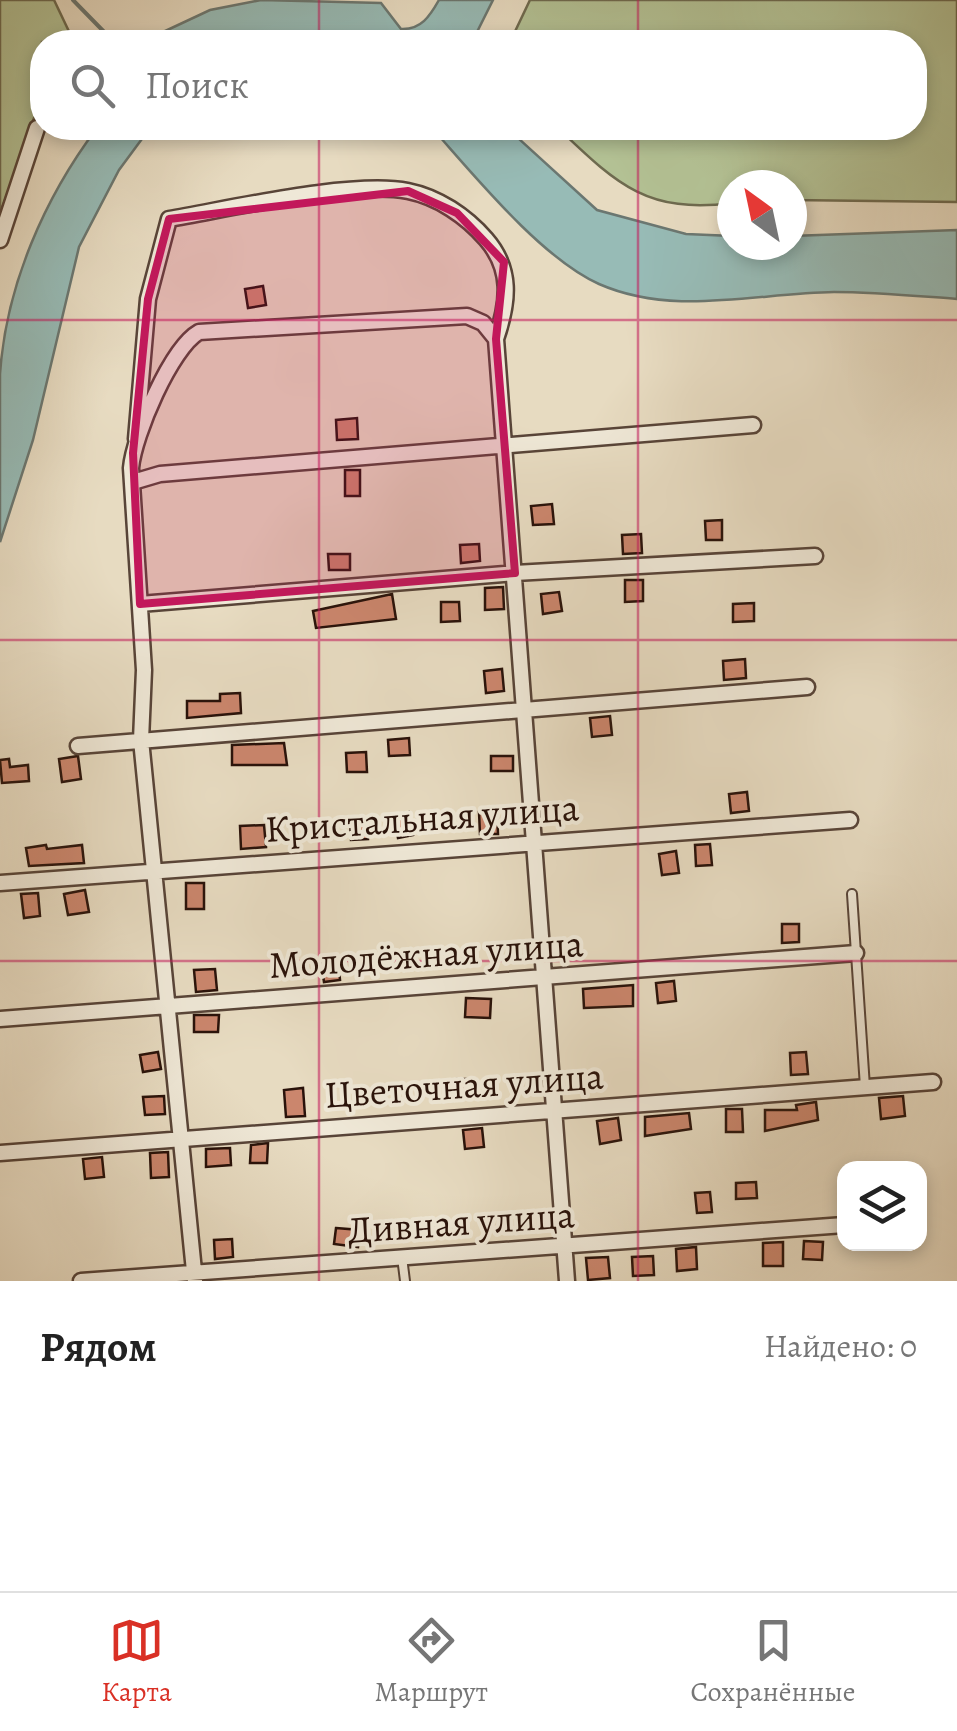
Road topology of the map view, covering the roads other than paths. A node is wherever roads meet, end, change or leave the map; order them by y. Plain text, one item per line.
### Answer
1 (33, 140) edge
2 (0, 240) edge
3 (496, 339) junction
4 (753, 425) dead end
5 (136, 439) junction
6 (503, 443) junction
7 (132, 482) junction
8 (815, 556) dead end
9 (515, 573) junction
10 (140, 604) junction
11 (807, 688) dead end
12 (522, 712) junction
13 (141, 740) junction
14 (78, 746) dead end
15 (850, 820) dead end
16 (534, 842) junction
17 (156, 871) junction
18 (0, 883) edge
19 (852, 894) dead end
20 (856, 953) junction
21 (542, 978) junction
22 (170, 1006) junction
23 (0, 1019) edge
24 (933, 1082) dead end
25 (865, 1087) junction
26 (553, 1110) junction
27 (183, 1138) junction
28 (0, 1153) edge
29 (837, 1226) edge
30 (566, 1248) junction
31 (402, 1257) junction
32 (194, 1276) edge
33 (81, 1281) edge
34 (405, 1281) edge
35 (567, 1281) edge

1 - 2 street
3 - 5 street
3 - 5 street
3 - 6 street
4 - 6 street
5 - 7 street
6 - 7 street
6 - 9 street
7 - 10 street
8 - 9 street
9 - 10 street
9 - 12 street
10 - 13 street
11 - 12 street
12 - 13 street
12 - 16 street
13 - 14 street
13 - 17 street
15 - 16 street, Кристальная улица
16 - 17 street, Кристальная улица
16 - 21 street
17 - 18 street, Кристальная улица
17 - 22 street
19 - 20 lane
20 - 21 street, Молодёжная улица
20 - 25 lane
21 - 22 street, Молодёжная улица
21 - 26 street
22 - 23 street, Молодёжная улица
22 - 27 street
24 - 25 street, Цветочная улица
25 - 26 street, Цветочная улица
26 - 27 street, Цветочная улица
26 - 30 street
27 - 28 street, Цветочная улица
27 - 32 street
29 - 30 street, Дивная улица
30 - 31 street, Дивная улица
30 - 35 street
31 - 32 street, Дивная улица
31 - 34 lane
32 - 33 street, Дивная улица

